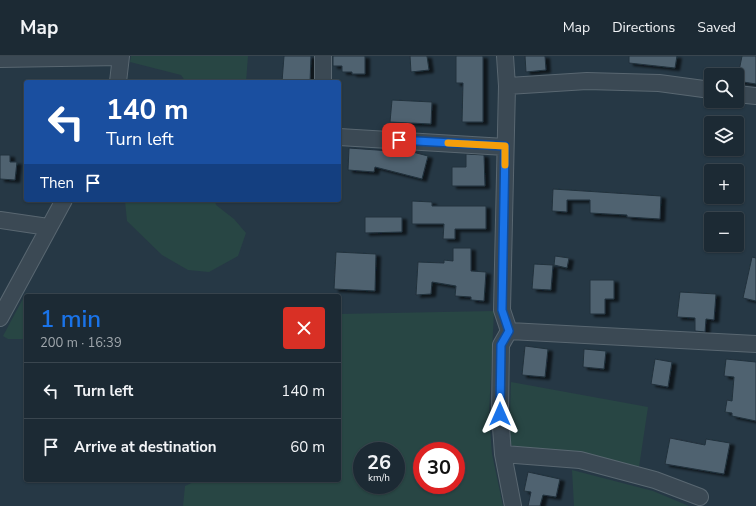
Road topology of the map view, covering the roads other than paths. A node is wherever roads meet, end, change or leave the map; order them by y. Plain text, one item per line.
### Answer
1 (121, 56) edge
2 (323, 56) edge
3 (505, 56) edge
4 (0, 59) edge
5 (118, 80) edge
6 (322, 80) edge
7 (506, 86) junction
8 (704, 89) edge
9 (744, 95) edge
10 (756, 96) edge
11 (341, 137) edge
12 (505, 146) junction
13 (63, 202) edge
14 (0, 220) edge
15 (48, 228) junction
16 (2, 312) edge
17 (509, 331) junction
18 (756, 344) edge
19 (503, 454) junction
20 (700, 497) dead end
21 (513, 506) edge

1 - 4 street
1 - 5 street
2 - 6 street
3 - 7 street
7 - 8 street
7 - 12 street
9 - 10 street
11 - 12 street
12 - 17 street
13 - 15 street
14 - 15 street
15 - 16 street
17 - 18 street
17 - 19 street
19 - 20 street
19 - 21 street

